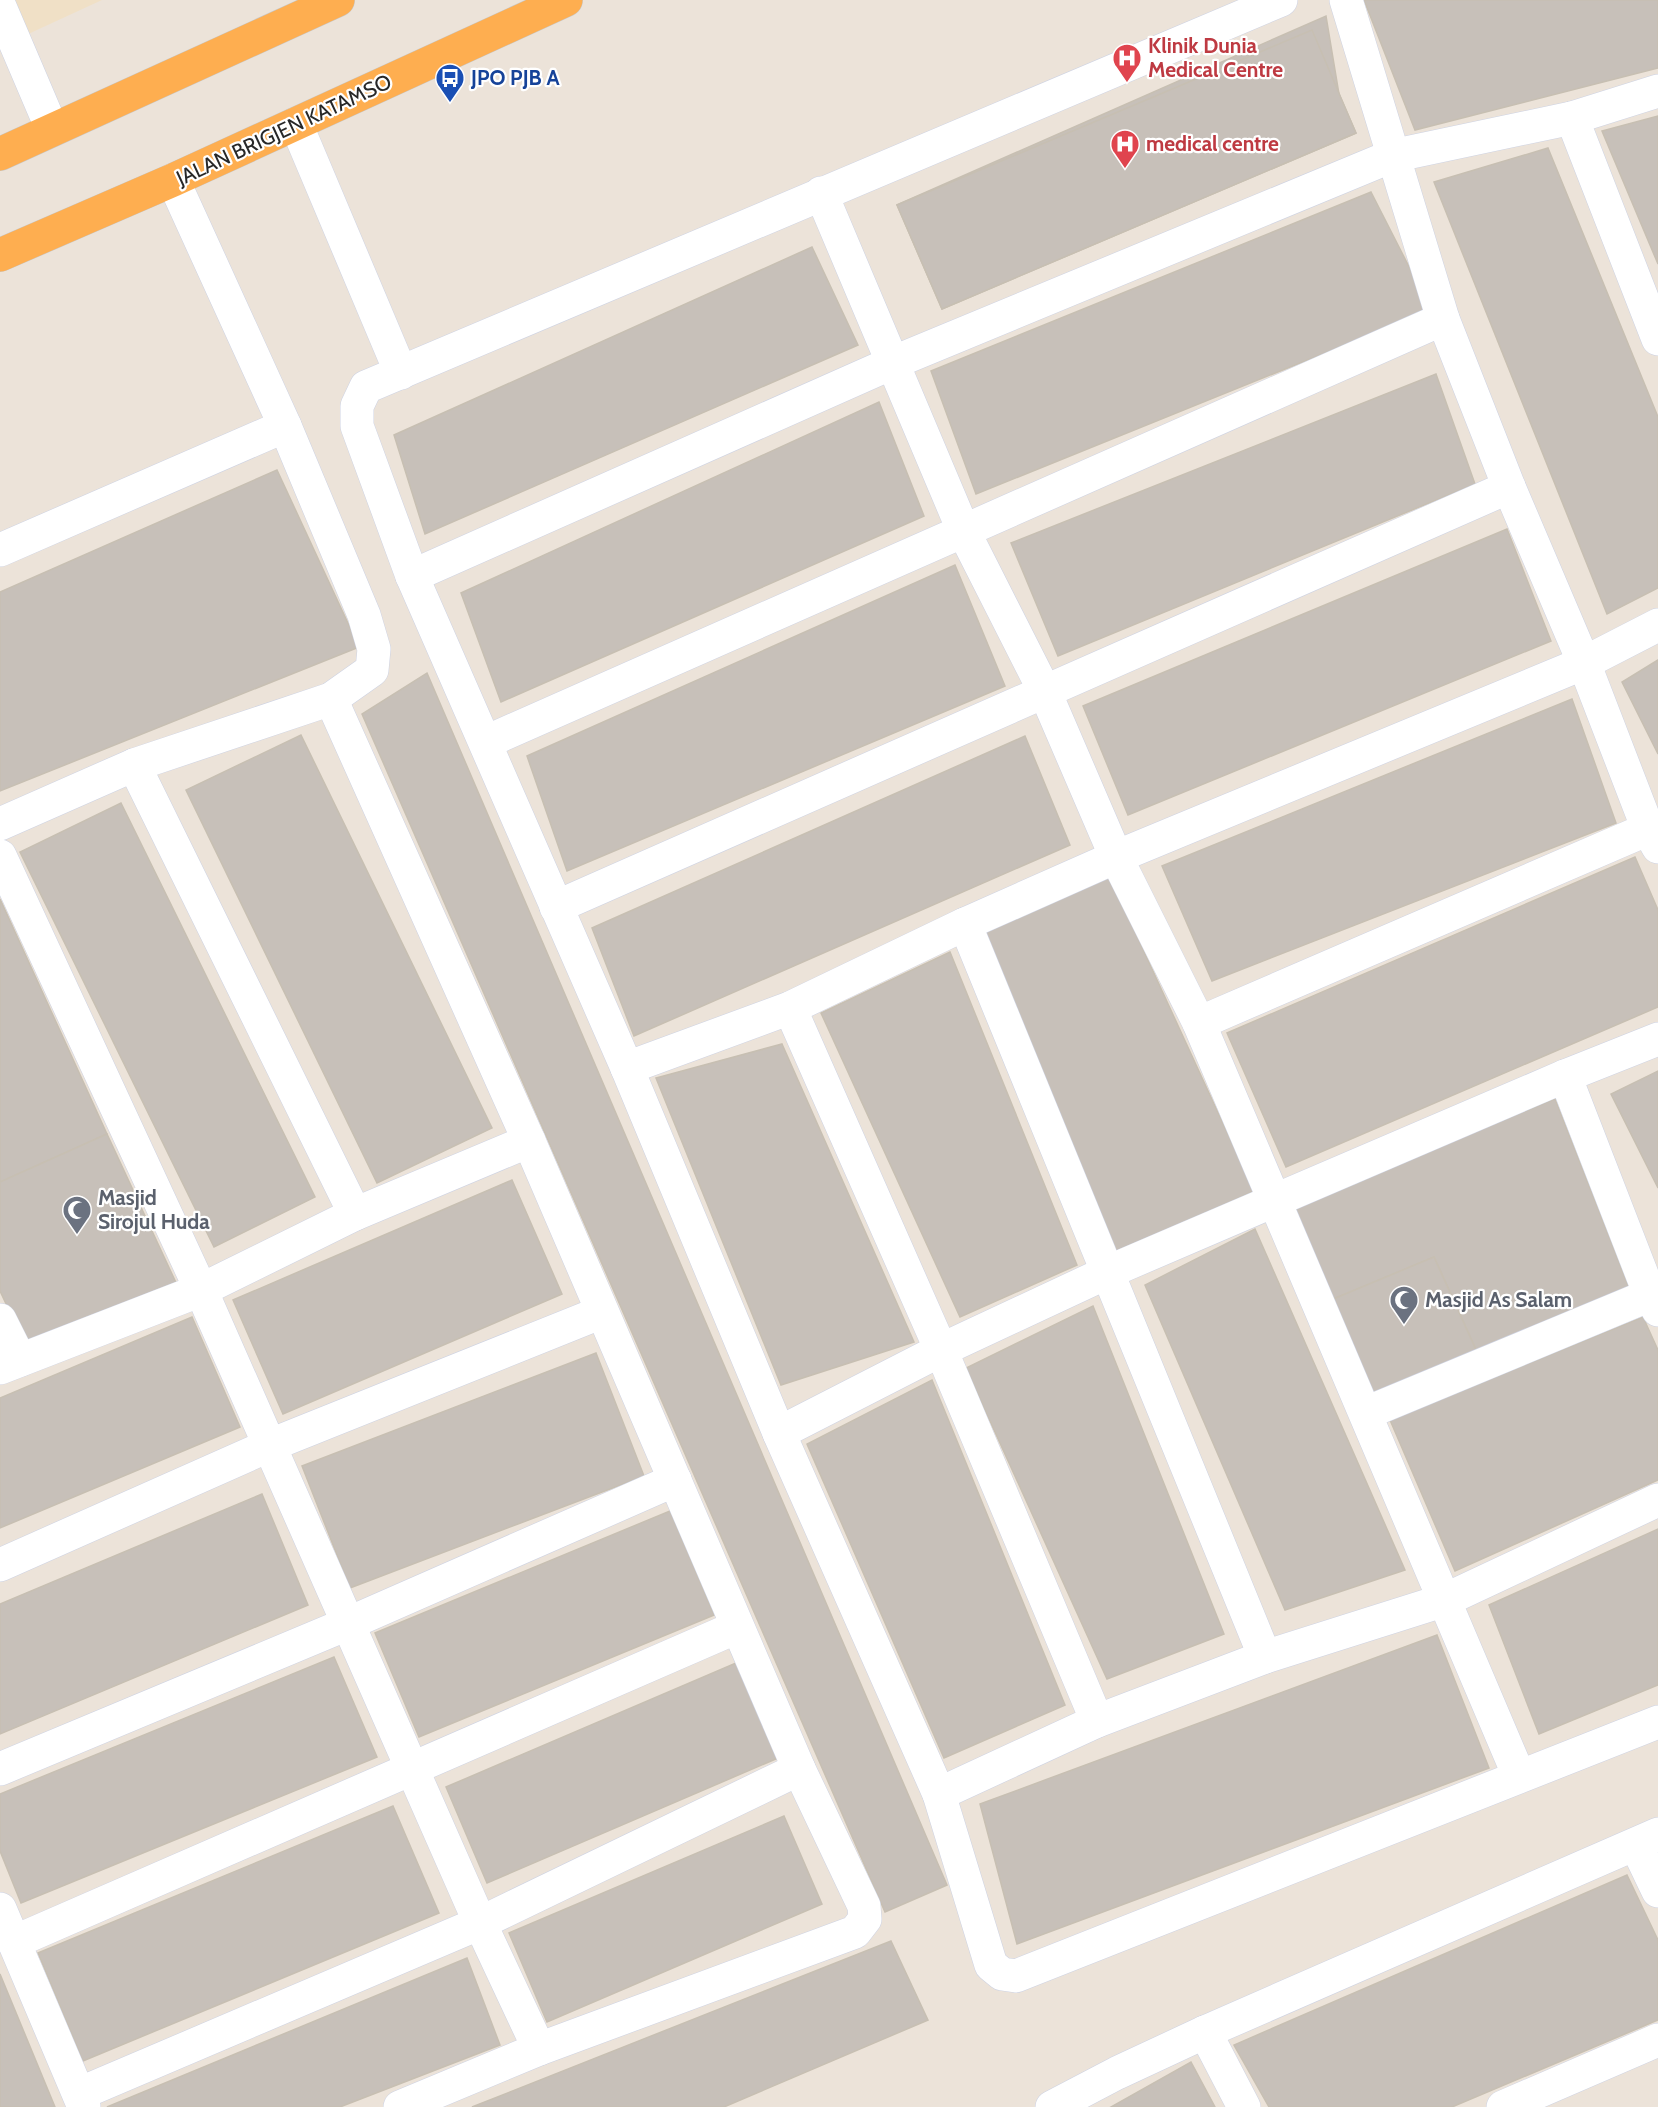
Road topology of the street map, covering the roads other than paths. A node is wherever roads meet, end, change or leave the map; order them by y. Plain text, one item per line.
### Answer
1 (338, 0) edge
2 (566, 0) edge
3 (1281, 0) edge
4 (1346, 0) edge
5 (0, 7) edge
6 (1658, 91) edge
7 (1572, 118) junction
8 (296, 124) junction
9 (52, 129) junction
10 (0, 154) edge
11 (1392, 156) junction
12 (173, 180) junction
13 (821, 193) junction
14 (0, 255) edge
15 (1443, 319) junction
16 (1658, 339) edge
17 (892, 363) junction
18 (401, 373) junction
19 (285, 426) junction
20 (1509, 486) junction
21 (964, 532) junction
22 (0, 550) edge
23 (412, 576) junction
24 (1658, 625) edge
25 (1584, 663) junction
26 (1045, 692) junction
27 (331, 699) junction
28 (486, 742) junction
29 (134, 765) junction
30 (0, 824) edge
31 (1653, 838) edge
32 (0, 856) edge
33 (1116, 857) junction
34 (556, 907) junction
35 (965, 924) junction
36 (790, 1008) junction
37 (1199, 1023) junction
38 (1658, 1039) edge
39 (627, 1068) junction
40 (1565, 1076) junction
41 (529, 1141) junction
42 (1275, 1200) junction
43 (355, 1214) junction
44 (1108, 1272) junction
45 (201, 1290) junction
46 (1654, 1302) edge
47 (602, 1312) junction
48 (0, 1320) edge
49 (941, 1350) junction
50 (10, 1364) edge
51 (1366, 1413) junction
52 (779, 1433) junction
53 (268, 1446) junction
54 (675, 1480) junction
55 (1658, 1500) edge
56 (0, 1565) edge
57 (1444, 1600) junction
58 (347, 1624) junction
59 (738, 1627) junction
60 (1265, 1657) junction
61 (1097, 1721) junction
62 (1658, 1722) edge
63 (0, 1768) edge
64 (411, 1768) junction
65 (799, 1769) junction
66 (1519, 1776) junction
67 (939, 1794) junction
68 (1647, 1839) edge
69 (1658, 1891) edge
70 (0, 1909) edge
71 (480, 1923) junction
72 (14, 1942) junction
73 (1205, 2032) junction
74 (1658, 2040) edge
75 (539, 2049) junction
76 (82, 2101) edge
77 (400, 2107) edge
78 (1052, 2107) edge
79 (1244, 2107) edge
80 (1503, 2107) edge

1 - 9 highway
2 - 8 highway, JALAN BRIGJEN KATAMSO
3 - 13 street
4 - 11 street
5 - 9 street
6 - 7 street
7 - 11 street
7 - 16 street
8 - 12 highway, JALAN BRIGJEN KATAMSO
8 - 18 street
9 - 10 highway
11 - 15 street
11 - 17 street
12 - 14 highway, JALAN BRIGJEN KATAMSO
12 - 19 street
13 - 17 street
13 - 18 street
15 - 20 street
15 - 21 street
17 - 21 street
17 - 23 street
18 - 23 street
19 - 22 street
19 - 27 street
20 - 25 street
20 - 26 street
21 - 26 street
21 - 28 street
23 - 28 street
24 - 25 street
25 - 31 street
25 - 33 street
26 - 33 street
26 - 34 street
27 - 29 street
27 - 41 street
28 - 34 street
29 - 30 street
29 - 43 street
31 - 37 street
32 - 45 street
33 - 35 street
33 - 37 street
34 - 39 street
35 - 36 street
35 - 44 street
36 - 39 street
36 - 49 street
37 - 42 street
38 - 40 street
39 - 52 street
40 - 42 street
40 - 46 street
41 - 43 street
41 - 47 street
42 - 44 street
42 - 51 street
43 - 45 street
44 - 49 street
44 - 60 street
45 - 50 street
45 - 53 street
46 - 51 street
47 - 53 street
47 - 54 street
48 - 50 street
49 - 52 street
49 - 61 street
51 - 57 street
52 - 67 street
53 - 56 street
53 - 58 street
54 - 58 street
54 - 59 street
55 - 57 street
57 - 60 street
57 - 66 street
58 - 63 street
58 - 64 street
59 - 64 street
59 - 65 street
60 - 61 street
61 - 67 street
62 - 66 street
64 - 71 street
64 - 72 street
65 - 71 street
65 - 75 street
66 - 67 street
68 - 69 street
68 - 73 street
70 - 72 street
71 - 75 street
71 - 76 street
72 - 76 street
73 - 78 street
73 - 79 street
74 - 80 street
75 - 77 street

